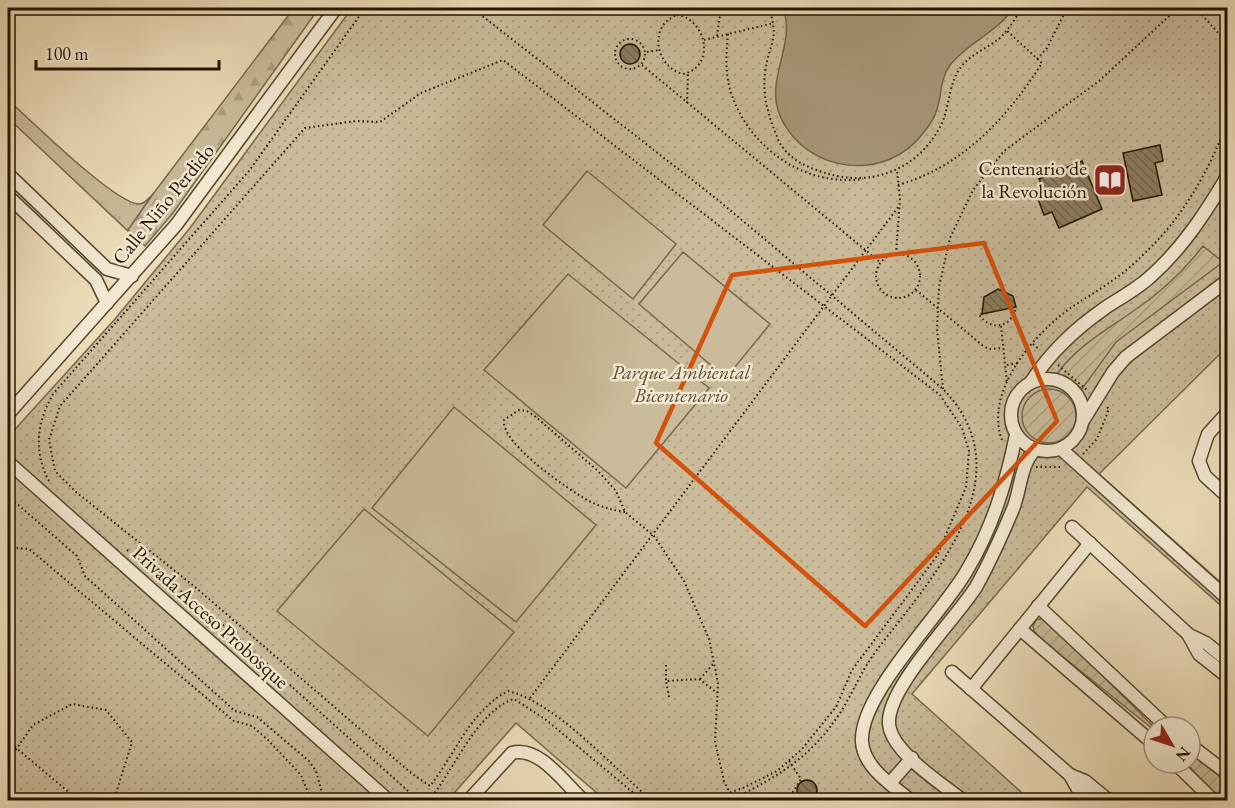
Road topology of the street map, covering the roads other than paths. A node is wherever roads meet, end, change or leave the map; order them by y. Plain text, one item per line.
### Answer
1 (336, 8) edge
2 (8, 174) edge
3 (1227, 175) edge
4 (8, 196) edge
5 (96, 258) junction
6 (86, 270) junction
7 (132, 276) junction
8 (1227, 280) edge
9 (107, 303) junction
10 (1031, 382) junction
11 (1227, 412) edge
12 (8, 414) edge
13 (1083, 421) junction
14 (1016, 435) junction
15 (1061, 449) junction
16 (1035, 450) junction
17 (8, 462) edge
18 (1227, 497) edge
19 (1072, 527) dead end
20 (1090, 543) junction
21 (1227, 599) edge
22 (1038, 606) junction
23 (1020, 629) junction
24 (1188, 634) junction
25 (1227, 661) edge
26 (952, 672) dead end
27 (1227, 677) edge
28 (971, 688) junction
29 (1154, 715) edge
30 (1142, 734) edge
31 (1202, 754) edge
32 (912, 758) junction
33 (1227, 774) edge
34 (1070, 775) junction
35 (1186, 775) edge
36 (890, 783) junction
37 (388, 801) edge
38 (469, 801) edge
39 (583, 801) edge
40 (910, 801) edge
41 (962, 801) edge
42 (1089, 801) edge
43 (1108, 801) edge
44 (1213, 801) edge

1 - 7 street, Calle Niño Perdido
2 - 5 street
3 - 10 street
4 - 6 street
5 - 6 street
5 - 7 street
6 - 9 street
7 - 9 street, Calle Niño Perdido
8 - 13 street
9 - 12 street, Calle Niño Perdido
10 - 13 street
10 - 14 street
11 - 18 street
13 - 15 street
14 - 16 street
14 - 36 street
15 - 16 street
15 - 21 street
16 - 32 street
17 - 37 street, Privada Acceso Probosque
19 - 20 street
20 - 22 street
20 - 24 street
22 - 23 street
22 - 29 street
23 - 28 street
23 - 30 street
24 - 25 street
24 - 27 street
26 - 28 street
28 - 34 street
31 - 33 street
32 - 36 street
32 - 41 street
34 - 42 street
34 - 43 street
35 - 44 street
36 - 40 street
38 - 39 street

